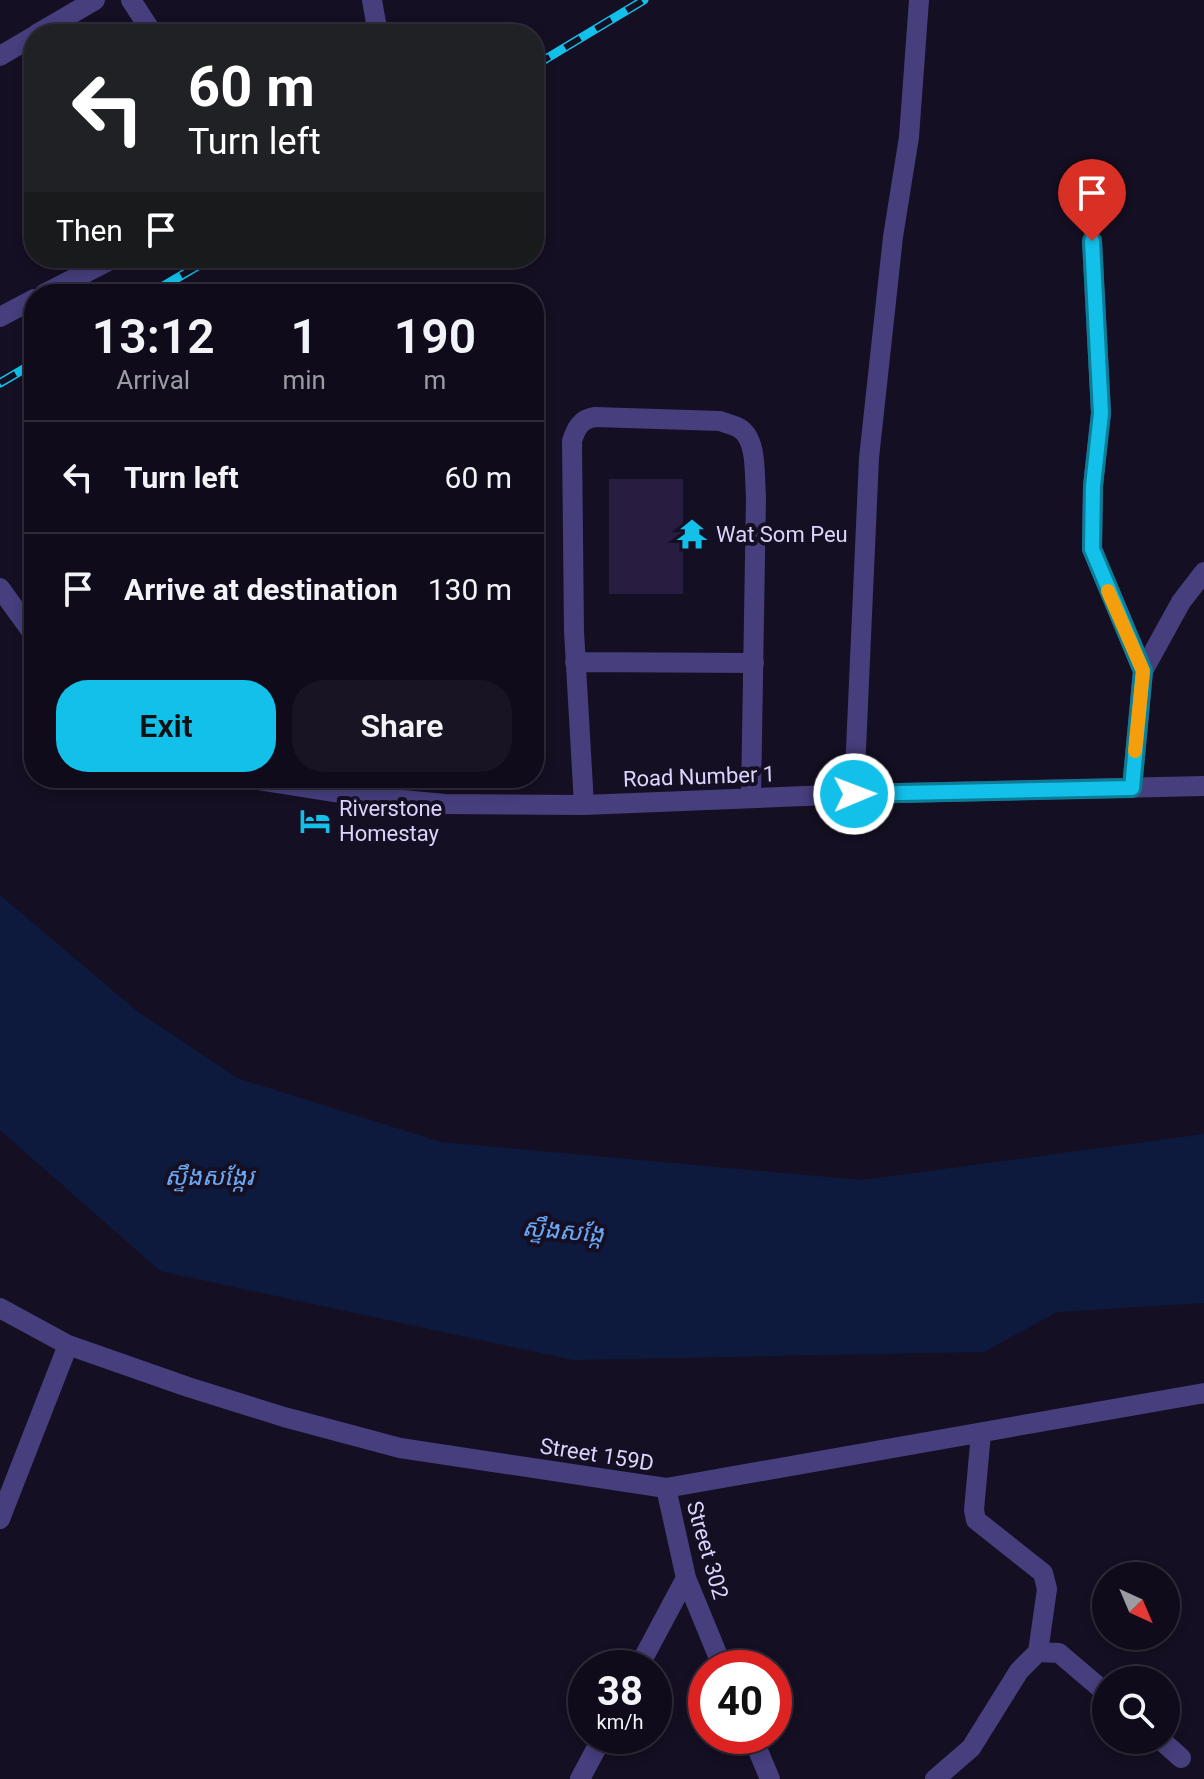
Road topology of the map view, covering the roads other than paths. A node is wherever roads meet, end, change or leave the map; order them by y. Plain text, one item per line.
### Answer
1 (95, 0) edge
2 (131, 0) edge
3 (372, 0) edge
4 (919, 0) edge
5 (55, 24) edge
6 (147, 24) edge
7 (376, 24) edge
8 (24, 42) edge
9 (0, 56) edge
10 (1092, 241) dead end
11 (95, 268) edge
12 (63, 284) edge
13 (24, 304) edge
14 (0, 317) edge
15 (1204, 572) edge
16 (0, 588) edge
17 (24, 621) edge
18 (575, 662) junction
19 (754, 663) junction
20 (1143, 671) junction
21 (1204, 786) edge
22 (309, 788) edge
23 (1132, 788) junction
24 (854, 794) junction
25 (751, 798) junction
26 (584, 805) junction
27 (0, 1308) edge
28 (68, 1345) junction
29 (1204, 1393) edge
30 (981, 1433) junction
31 (666, 1488) junction
32 (0, 1519) edge
33 (686, 1578) junction
34 (648, 1650) edge
35 (716, 1650) edge
36 (1038, 1652) junction
37 (1092, 1681) edge
38 (593, 1754) edge
39 (760, 1754) edge
40 (1177, 1754) edge
41 (1181, 1758) dead end
42 (580, 1779) edge
43 (770, 1779) edge
44 (935, 1779) edge

1 - 5 street
2 - 6 street
3 - 7 street
4 - 24 street
8 - 9 street
10 - 20 street
11 - 12 street
13 - 14 street
15 - 20 street
16 - 17 street
18 - 19 street
18 - 19 street
18 - 26 street
19 - 25 street
20 - 23 street
21 - 23 street, Road Number 1
22 - 26 street, Road Number 1
23 - 24 street, Road Number 1
24 - 25 street, Road Number 1
25 - 26 street, Road Number 1
27 - 28 street, Street 159D
28 - 31 street, Street 159D
28 - 32 street
29 - 30 street, Street 159D
30 - 31 street, Street 159D
30 - 36 street
31 - 33 street, Street 302
33 - 34 street
33 - 35 street, Street 302
36 - 37 street
36 - 44 street
38 - 42 street
39 - 43 street
40 - 41 street

